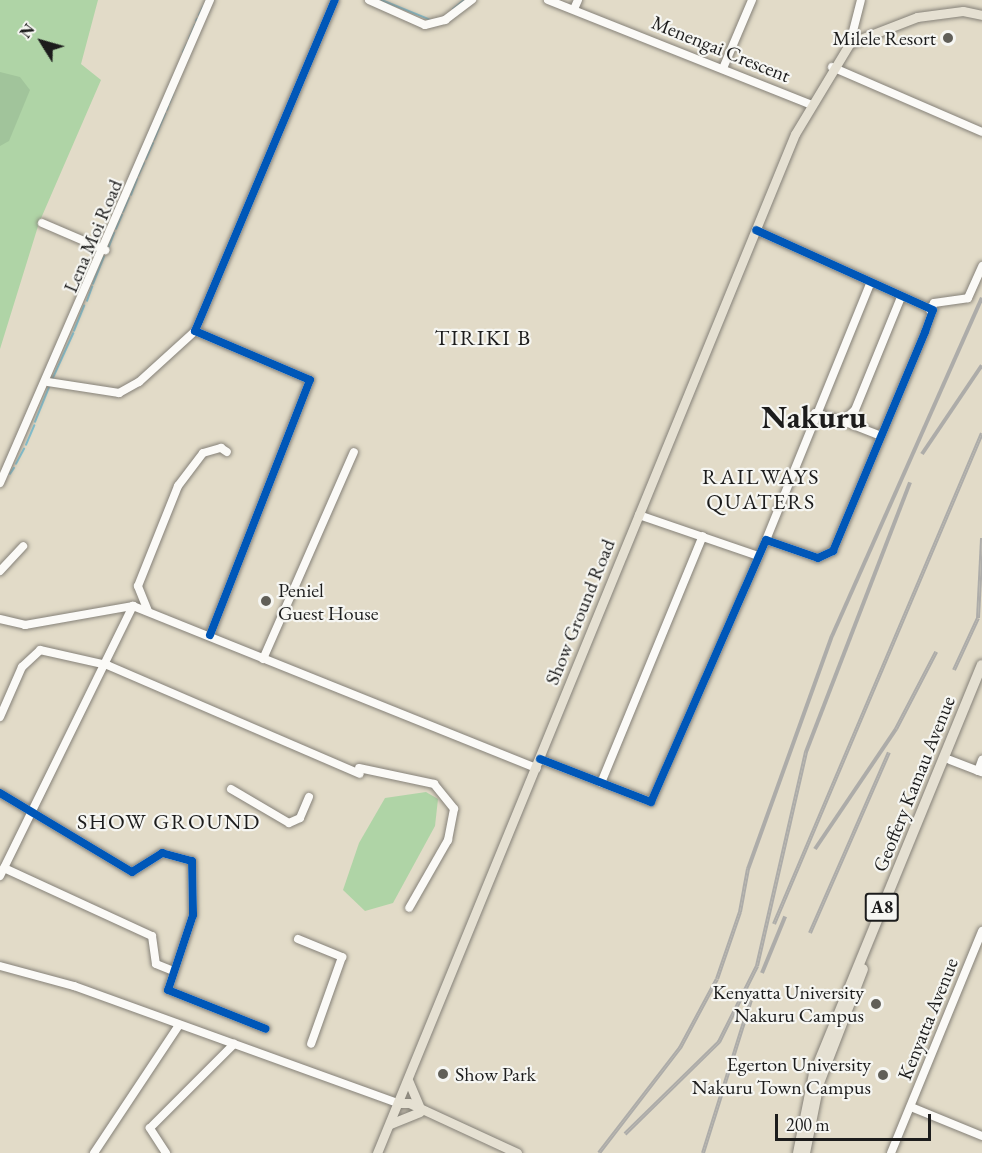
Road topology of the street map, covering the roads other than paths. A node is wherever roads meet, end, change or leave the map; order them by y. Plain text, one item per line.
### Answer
1 (210, 0) edge
2 (335, 0) edge
3 (369, 0) edge
4 (472, 0) edge
5 (548, 0) edge
6 (578, 0) edge
7 (752, 0) edge
8 (861, 0) edge
9 (574, 9) junction
10 (982, 15) edge
11 (850, 43) junction
12 (724, 66) junction
13 (832, 67) junction
14 (812, 105) junction
15 (982, 132) edge
16 (42, 223) dead end
17 (756, 230) junction
18 (105, 250) junction
19 (982, 266) edge
20 (869, 286) junction
21 (901, 297) junction
22 (930, 310) junction
23 (195, 331) junction
24 (48, 382) junction
25 (815, 413) junction
26 (843, 421) junction
27 (881, 436) junction
28 (227, 452) dead end
29 (354, 452) dead end
30 (0, 483) edge
31 (639, 515) junction
32 (703, 536) junction
33 (765, 540) junction
34 (23, 546) dead end
35 (758, 556) junction
36 (0, 571) edge
37 (133, 606) junction
38 (149, 612) junction
39 (0, 619) edge
40 (210, 636) junction
41 (263, 659) junction
42 (107, 665) junction
43 (982, 665) edge
44 (982, 683) edge
45 (0, 717) edge
46 (950, 760) junction
47 (982, 760) edge
48 (539, 763) junction
49 (980, 772) edge
50 (601, 783) junction
51 (231, 789) dead end
52 (0, 794) edge
53 (309, 797) dead end
54 (32, 812) junction
55 (2, 872) edge
56 (409, 909) dead end
57 (982, 931) edge
58 (298, 939) dead end
59 (0, 966) edge
60 (173, 971) junction
61 (179, 1025) junction
62 (266, 1029) dead end
63 (234, 1044) junction
64 (311, 1044) dead end
65 (408, 1080) junction
66 (398, 1103) junction
67 (911, 1107) junction
68 (421, 1112) junction
69 (388, 1125) junction
70 (982, 1136) edge
71 (94, 1153) edge
72 (166, 1153) edge
73 (377, 1153) edge
74 (517, 1153) edge
75 (798, 1153) edge
76 (806, 1153) edge
77 (891, 1153) edge

1 - 18 street, Lena Moi Road
2 - 23 street
3 - 4 street
5 - 9 street, Menengai Crescent
6 - 9 street
7 - 12 street
8 - 11 street
9 - 12 street, Menengai Crescent
10 - 11 main road
11 - 13 main road, Show Ground Road
12 - 14 street, Menengai Crescent
13 - 14 main road, Show Ground Road
13 - 15 street
14 - 17 main road, Show Ground Road
16 - 18 street
17 - 20 street
17 - 31 main road, Show Ground Road
18 - 24 street, Lena Moi Road
19 - 22 street
20 - 21 street
20 - 25 street
21 - 22 street
21 - 26 street
22 - 27 street
23 - 24 street
23 - 40 street
24 - 30 street, Lena Moi Road
25 - 26 street
25 - 33 street
26 - 27 street
27 - 33 street
28 - 38 street
29 - 41 street
31 - 32 street
31 - 48 main road, Show Ground Road
32 - 35 street
32 - 50 street
33 - 35 street
34 - 36 street
35 - 50 street
37 - 38 street
37 - 39 street
37 - 42 street
38 - 40 street
40 - 41 street
41 - 48 street
42 - 45 street
42 - 54 street
42 - 56 street
43 - 75 highway, Geoffery Kamau Avenue / A8
44 - 46 highway, Geoffery Kamau Avenue / A8
46 - 49 street
46 - 76 highway, Geoffery Kamau Avenue / A8
47 - 49 street
48 - 50 street
48 - 65 main road, Show Ground Road
51 - 53 street
52 - 54 street
54 - 55 street
54 - 60 street
55 - 60 street
57 - 67 street, Kenyatta Avenue
58 - 64 street
59 - 61 street
60 - 62 street
61 - 63 street
61 - 71 street
63 - 66 street
63 - 72 street
65 - 66 main road, Show Ground Road
65 - 68 main road
66 - 68 main road
66 - 69 main road, Show Ground Road
67 - 70 street
67 - 77 street, Kenyatta Avenue
68 - 69 main road
68 - 74 main road
69 - 73 main road, Show Ground Road

